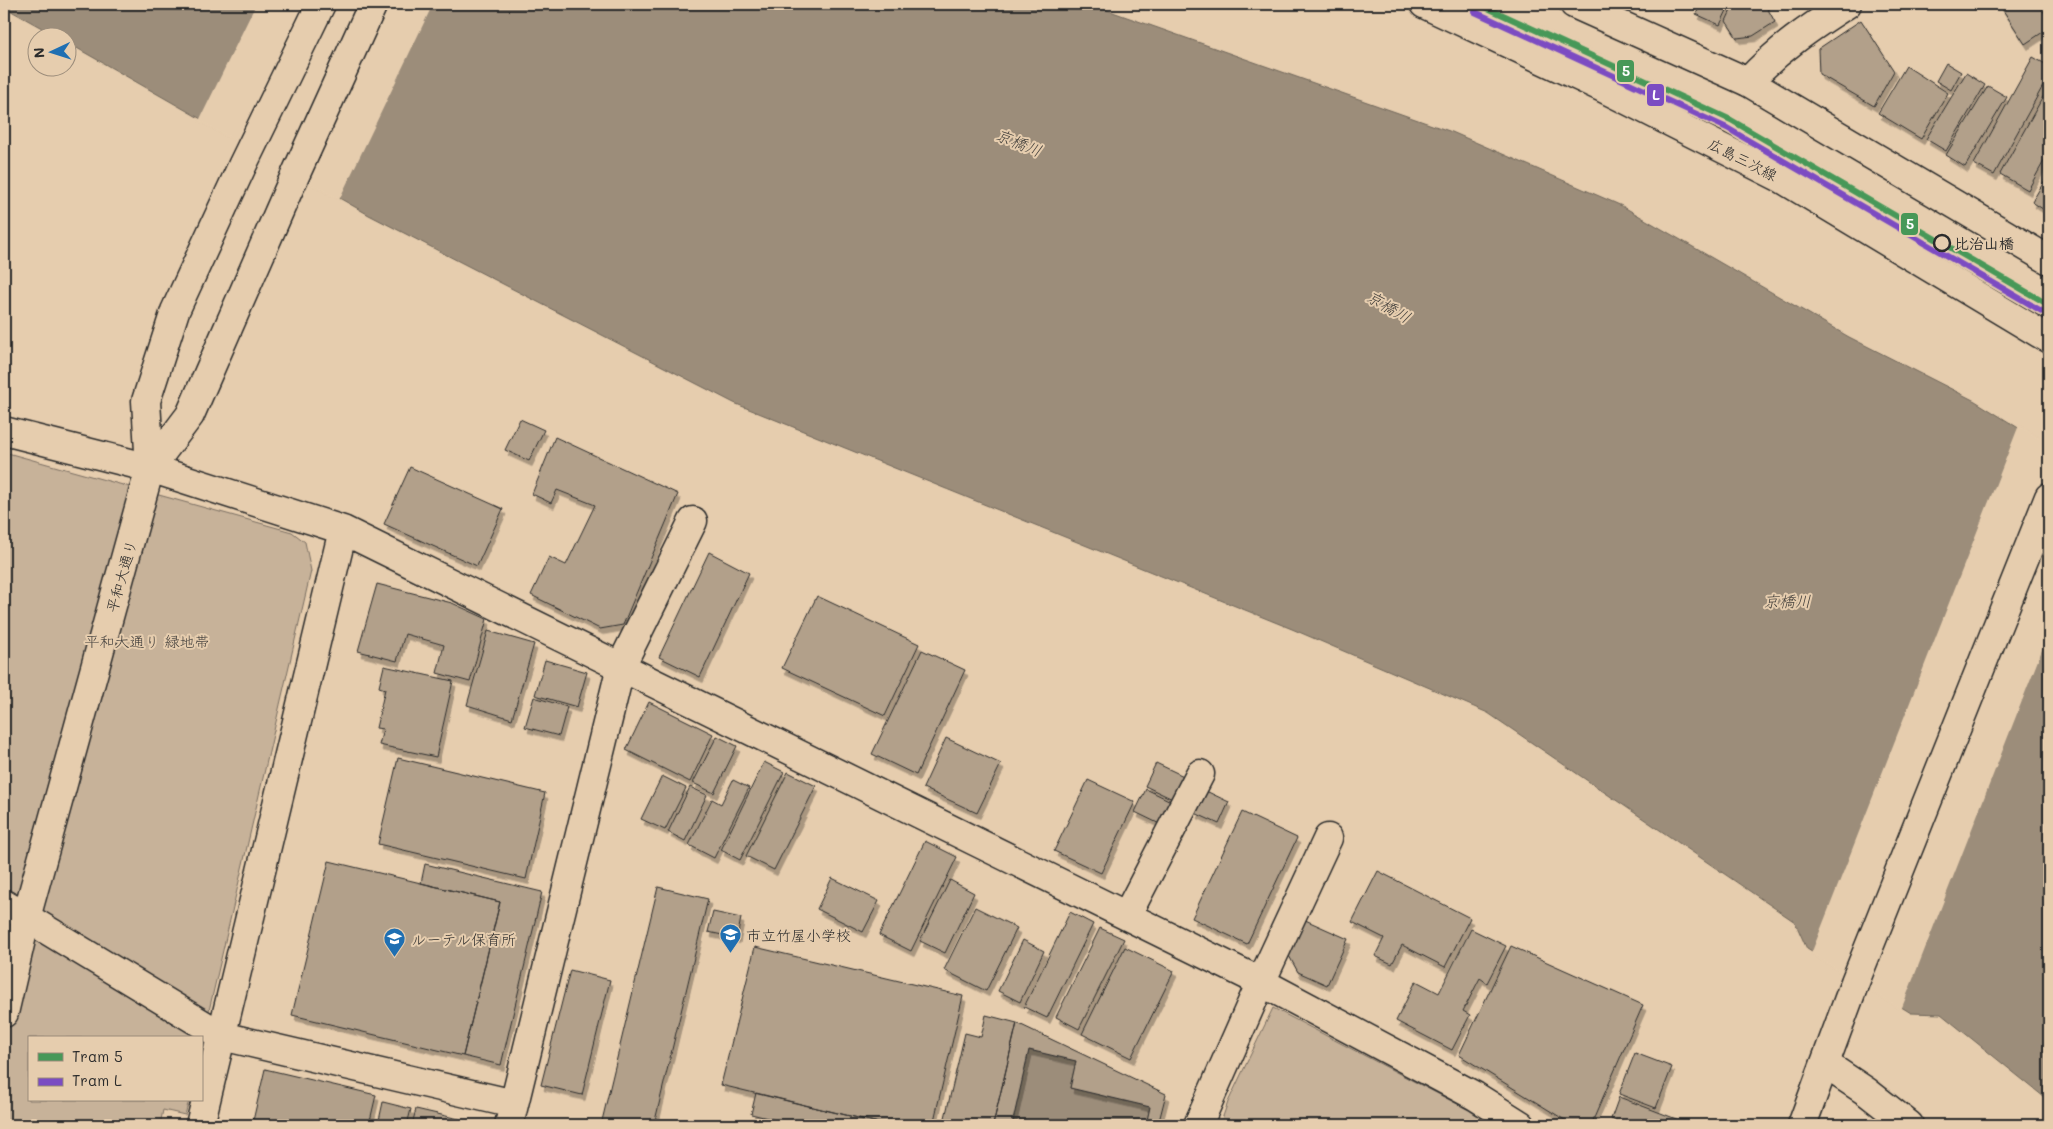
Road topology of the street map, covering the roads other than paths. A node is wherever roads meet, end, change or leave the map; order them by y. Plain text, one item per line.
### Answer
1 (322, 4) edge
2 (373, 4) edge
3 (1424, 4) edge
4 (1574, 4) edge
5 (1847, 4) edge
6 (1748, 82) junction
7 (2049, 260) edge
8 (2049, 339) edge
9 (4, 431) edge
10 (150, 468) junction
11 (2049, 497) edge
12 (693, 521) dead end
13 (343, 530) junction
14 (621, 666) junction
15 (1200, 774) dead end
16 (1328, 838) dead end
17 (15, 911) edge
18 (1127, 916) junction
19 (1261, 982) junction
20 (4, 1014) edge
21 (222, 1036) junction
22 (1825, 1064) junction
23 (512, 1115) edge
24 (200, 1125) edge
25 (1198, 1125) edge
26 (1521, 1125) edge
27 (1802, 1125) edge
28 (1909, 1125) edge

1 - 10 street
2 - 10 street, 平和大通り
3 - 8 street, 広島三次線
4 - 6 street
5 - 6 street
6 - 7 street
9 - 10 street
10 - 13 street
10 - 17 street, 平和大通り
11 - 22 street
12 - 14 street
13 - 14 street
13 - 21 street
14 - 18 street
14 - 23 street
15 - 18 street
16 - 19 street
17 - 20 street, 平和大通り
17 - 21 street
18 - 19 street
19 - 25 street
19 - 26 street
21 - 23 street
21 - 24 street
22 - 27 street
22 - 28 street

